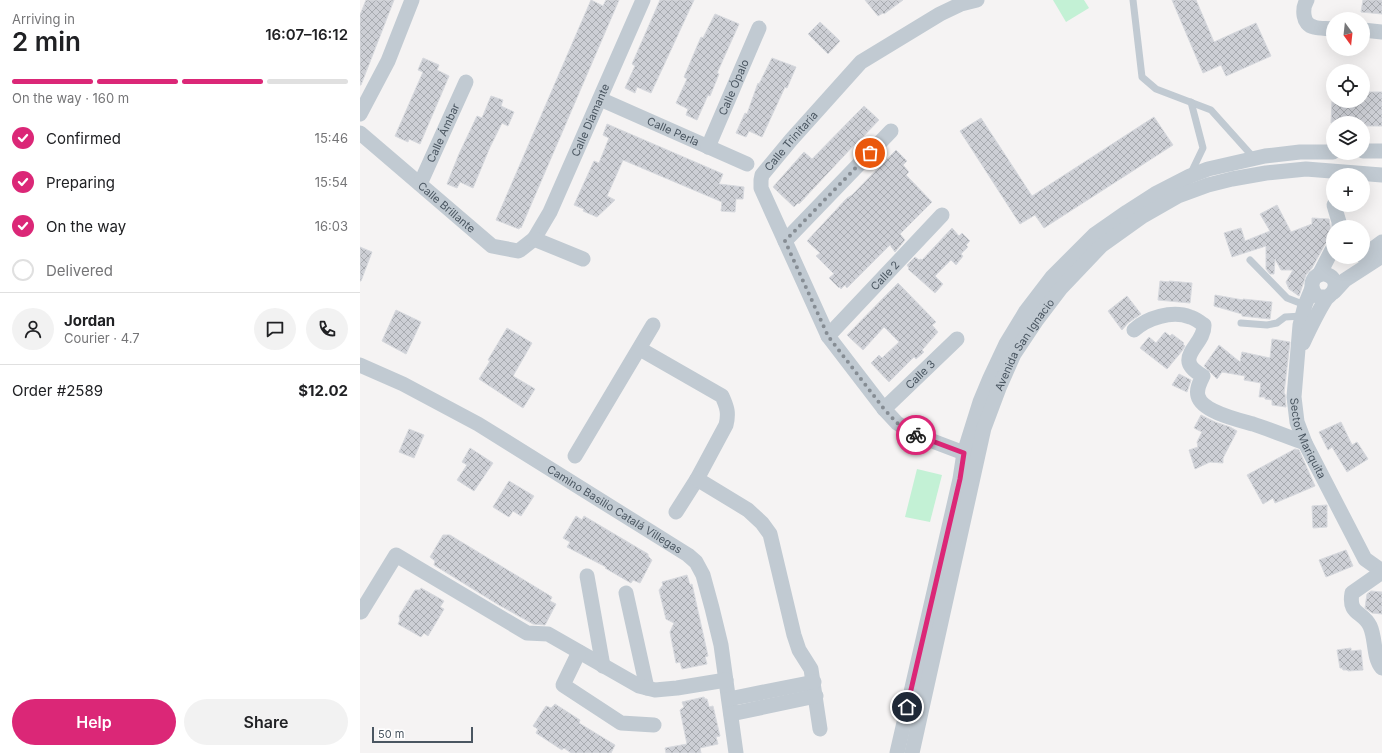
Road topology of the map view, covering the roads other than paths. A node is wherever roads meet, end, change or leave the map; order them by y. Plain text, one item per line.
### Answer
1 (412, 0) edge
2 (643, 0) edge
3 (977, 0) edge
4 (1133, 0) edge
5 (1307, 0) edge
6 (759, 28) dead end
7 (1326, 28) edge
8 (1370, 31) edge
9 (1382, 32) edge
10 (466, 82) dead end
11 (600, 99) junction
12 (1190, 102) junction
13 (360, 114) edge
14 (891, 131) dead end
15 (360, 133) edge
16 (708, 147) junction
17 (1370, 151) edge
18 (1382, 151) edge
19 (1326, 152) edge
20 (1254, 158) junction
21 (747, 164) dead end
22 (1382, 175) edge
23 (1190, 176) junction
24 (420, 184) junction
25 (942, 215) dead end
26 (785, 241) junction
27 (530, 242) junction
28 (1382, 242) edge
29 (1370, 251) edge
30 (1382, 256) edge
31 (583, 260) dead end
32 (1250, 260) dead end
33 (1331, 264) edge
34 (1354, 264) edge
35 (1328, 285) junction
36 (1304, 310) junction
37 (1241, 323) dead end
38 (653, 324) dead end
39 (1134, 330) dead end
40 (828, 336) junction
41 (957, 339) dead end
42 (640, 349) junction
43 (1298, 355) junction
44 (360, 365) edge
45 (884, 409) junction
46 (1305, 443) junction
47 (964, 453) junction
48 (575, 456) dead end
49 (697, 480) junction
50 (676, 512) dead end
51 (1382, 572) edge
52 (587, 576) dead end
53 (626, 593) dead end
54 (361, 612) edge
55 (579, 652) junction
56 (603, 666) junction
57 (1382, 668) edge
58 (726, 680) junction
59 (647, 688) junction
60 (815, 689) junction
61 (729, 699) junction
62 (731, 714) junction
63 (654, 725) dead end
64 (820, 729) dead end
65 (736, 753) edge
66 (897, 753) edge
67 (912, 753) edge

1 - 13 street
2 - 11 street, Calle Diamante
3 - 26 street, Calle Trinitaria
4 - 12 lane
5 - 7 street
6 - 16 street, Calle Ópalo
8 - 9 street
10 - 24 street, Calle Ámbar
11 - 16 street, Calle Perla
11 - 27 street, Calle Diamante
12 - 20 lane
12 - 23 lane
14 - 26 street
15 - 24 street, Calle Brillante
16 - 21 street, Calle Perla
17 - 18 street
19 - 20 street, Avenida San Ignacio
20 - 23 street, Avenida San Ignacio
22 - 67 street, Avenida San Ignacio
23 - 47 street, Avenida San Ignacio
24 - 27 street, Calle Brillante
25 - 40 street, Calle 2
26 - 40 street, Calle Trinitaria
27 - 31 street
28 - 29 street
30 - 35 street
32 - 36 lane
33 - 35 street
34 - 35 street
35 - 36 street, Sector Mariquita
35 - 43 street
36 - 37 lane
36 - 43 street, Sector Mariquita
38 - 42 street
39 - 46 street
40 - 45 street, Calle Trinitaria
41 - 45 street, Calle 3
42 - 48 street
42 - 49 street
43 - 46 street, Sector Mariquita
44 - 58 street, Camino Basilio Catalá Villegas
45 - 47 street, Calle Trinitaria
46 - 51 street, Sector Mariquita
47 - 66 street, Avenida San Ignacio
49 - 50 street
49 - 60 street
51 - 57 street
52 - 56 street
53 - 59 street
54 - 55 street
55 - 56 street
55 - 63 street
56 - 59 street
58 - 59 street
58 - 61 street, Camino Basilio Catalá Villegas
60 - 61 street
60 - 62 street
60 - 64 street
61 - 62 street, Camino Basilio Catalá Villegas
62 - 65 street, Camino Basilio Catalá Villegas

